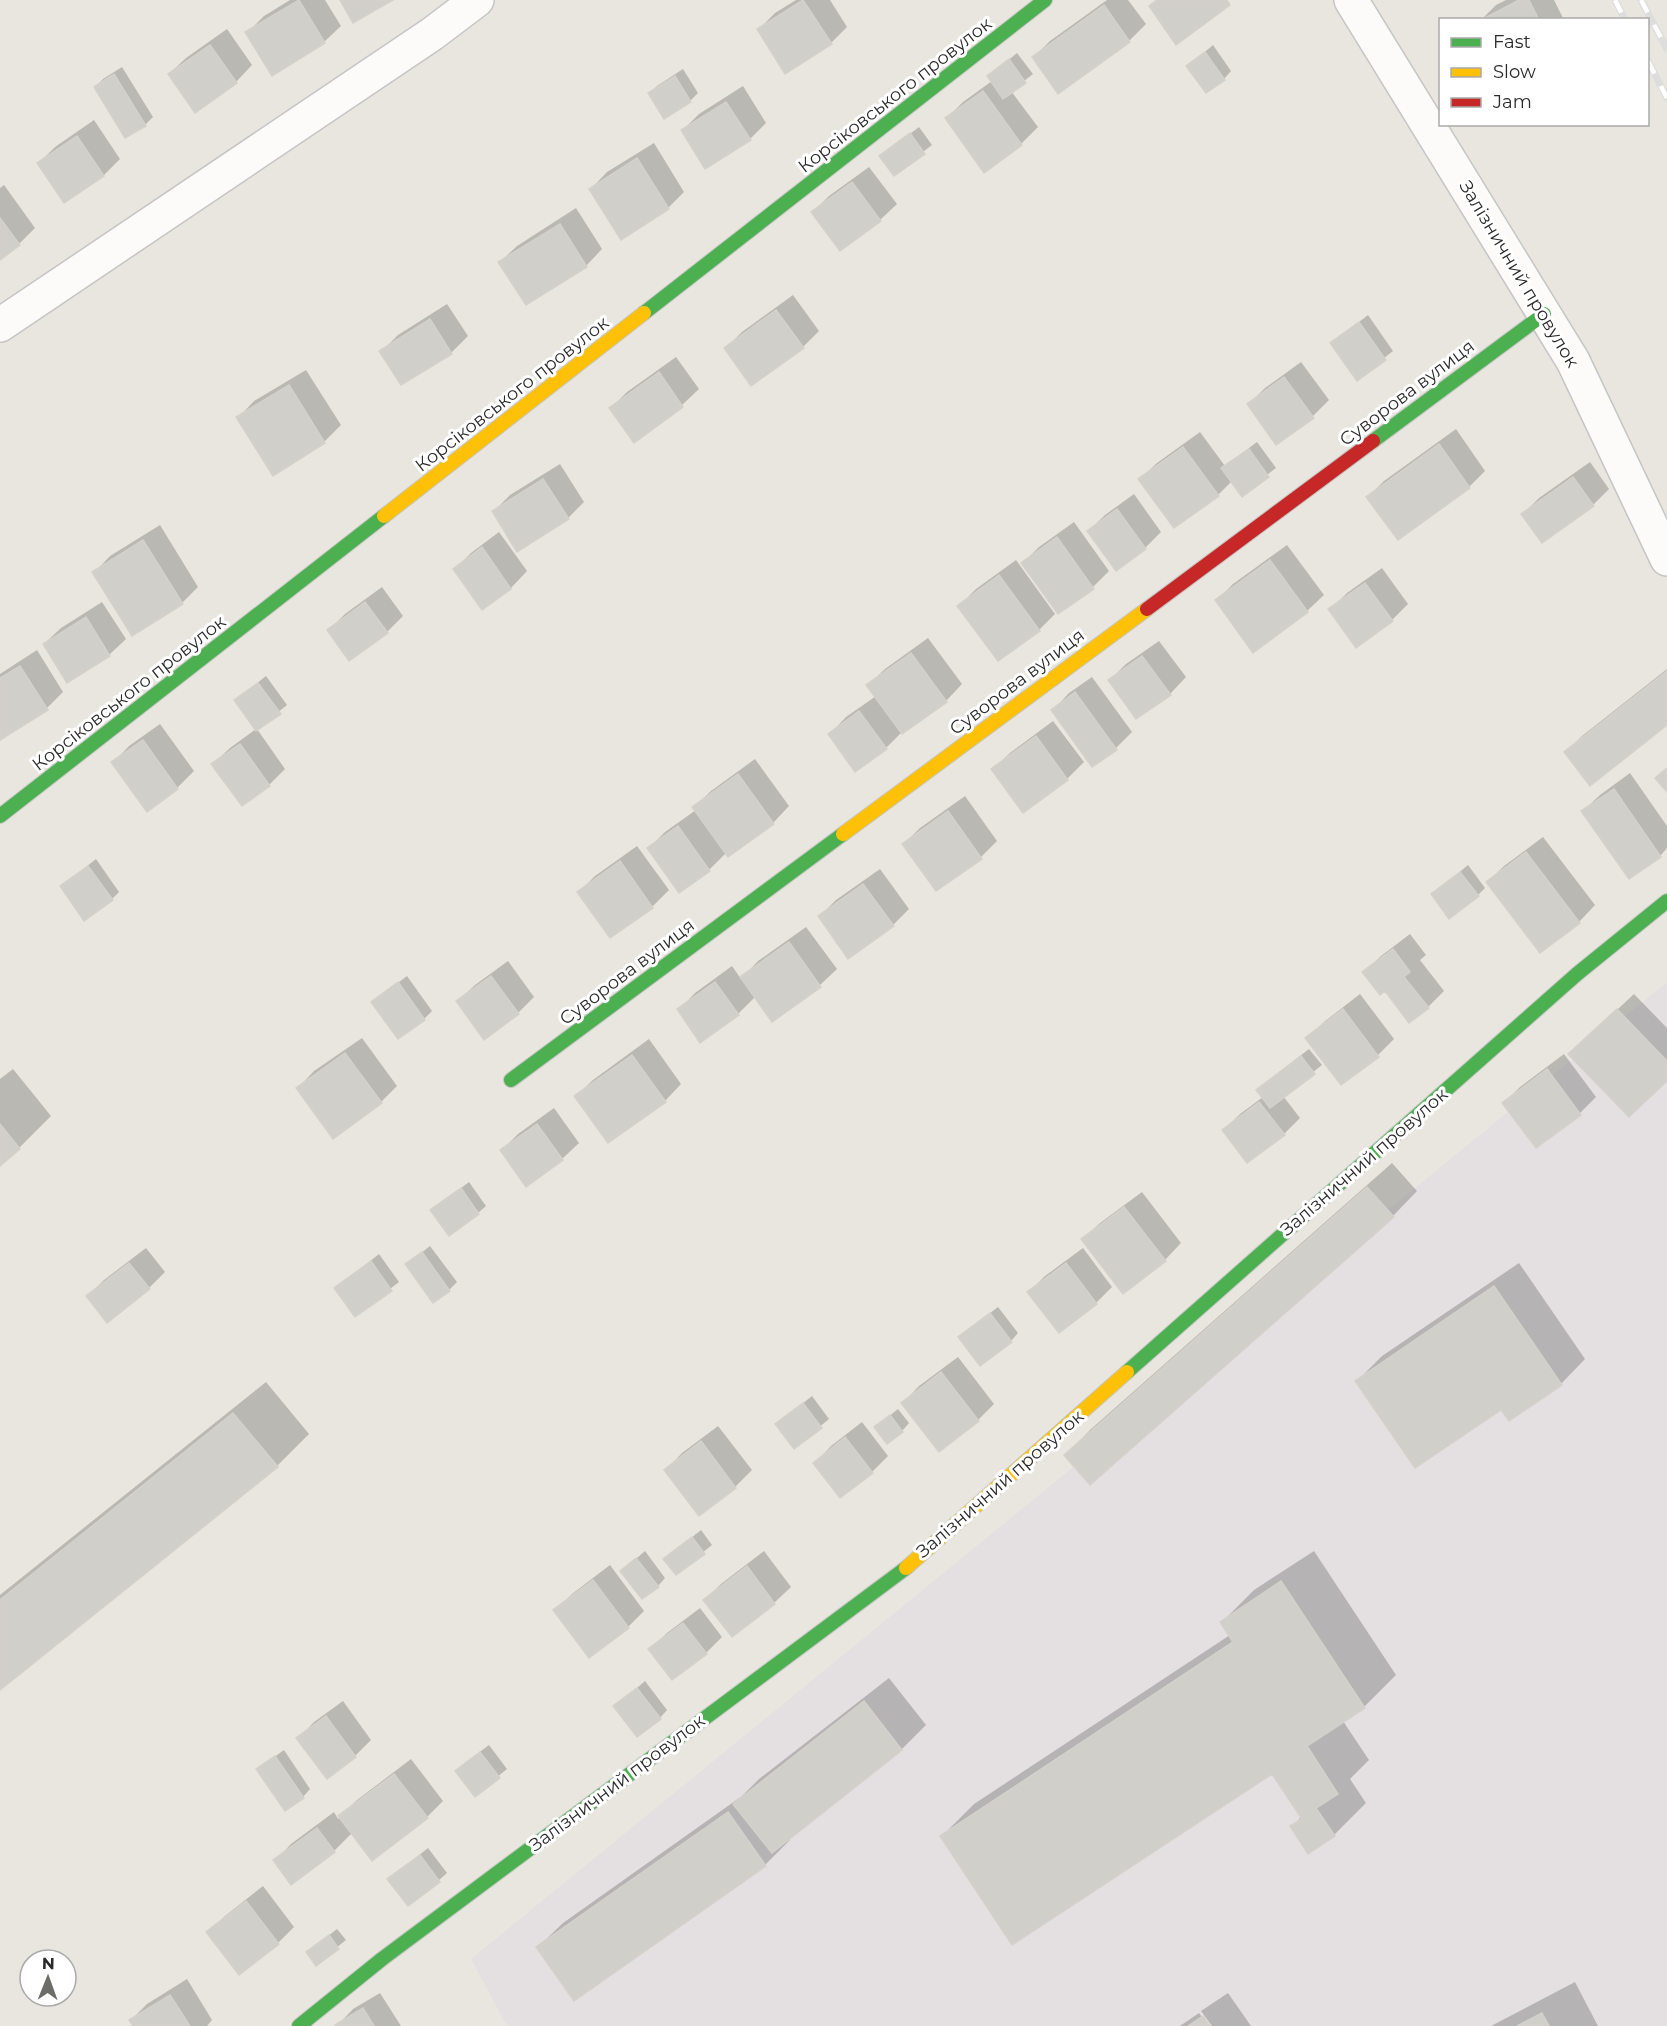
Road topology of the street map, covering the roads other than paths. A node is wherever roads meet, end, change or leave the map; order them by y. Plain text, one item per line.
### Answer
1 (477, 0) edge
2 (1045, 0) edge
3 (1351, 0) edge
4 (1544, 314) junction
5 (0, 325) edge
6 (1667, 559) edge
7 (0, 816) edge
8 (1667, 901) edge
9 (511, 1080) dead end
10 (299, 2026) edge

1 - 5 street
2 - 7 street, Корсіковського провулок
3 - 4 street, Залізничний провулок
4 - 6 street, Залізничний провулок
4 - 9 street, Суворова вулиця
8 - 10 street, Залізничний провулок

